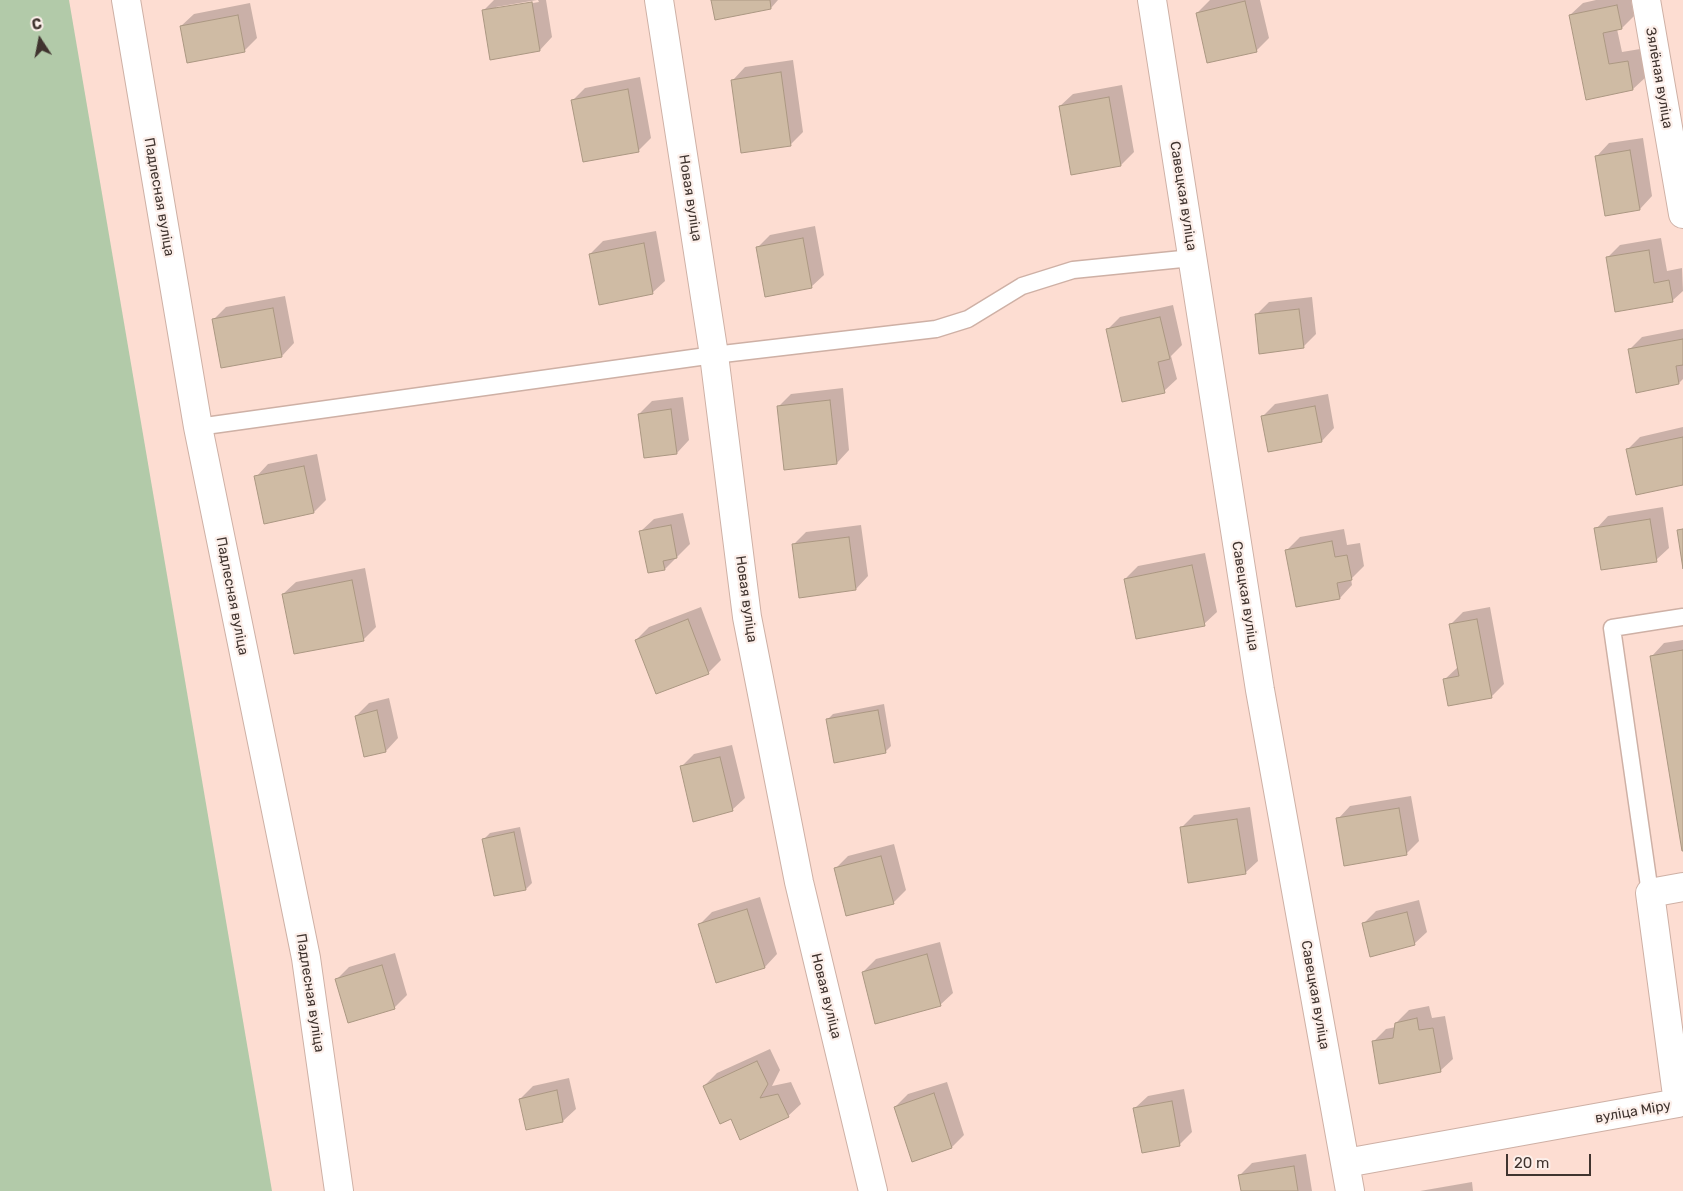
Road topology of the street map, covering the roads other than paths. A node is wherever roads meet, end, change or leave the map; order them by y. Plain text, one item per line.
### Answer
1 (126, 0) edge
2 (659, 0) edge
3 (1152, 0) edge
4 (1646, 0) edge
5 (1683, 214) edge
6 (1192, 258) junction
7 (714, 355) junction
8 (198, 427) junction
9 (1683, 617) edge
10 (1683, 886) edge
11 (1650, 892) junction
12 (1346, 1163) junction
13 (339, 1191) edge
14 (873, 1191) edge
15 (1350, 1191) edge

1 - 8 street, Падлесная вуліца
2 - 7 street, Новая вуліца
3 - 6 street, Савецкая вуліца
4 - 5 street, Зялёная вуліца
6 - 7 lane
6 - 12 street, Савецкая вуліца
7 - 8 lane
7 - 14 street, Новая вуліца
8 - 13 street, Падлесная вуліца
9 - 11 lane
10 - 11 street
11 - 12 street, вуліца Міру
12 - 15 street, Савецкая вуліца

